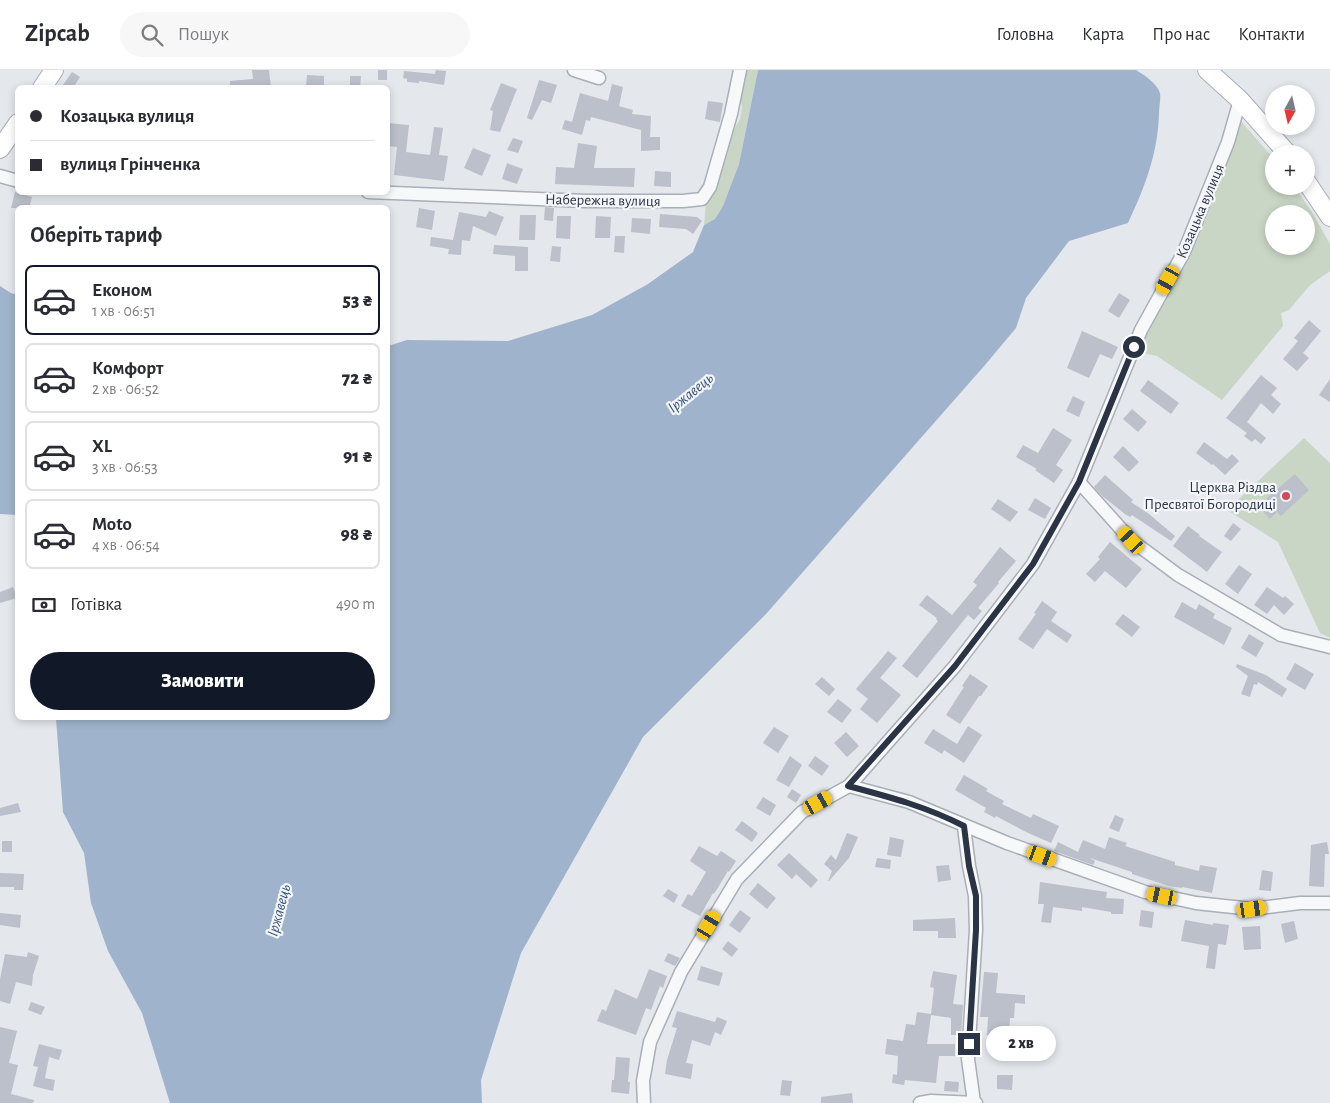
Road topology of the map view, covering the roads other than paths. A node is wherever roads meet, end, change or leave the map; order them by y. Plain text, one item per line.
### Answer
1 (54, 70) edge
2 (574, 70) edge
3 (740, 70) edge
4 (1207, 70) edge
5 (599, 78) dead end
6 (44, 85) edge
7 (1240, 100) junction
8 (15, 128) edge
9 (1280, 145) edge
10 (0, 149) edge
11 (0, 176) edge
12 (15, 180) edge
13 (390, 193) edge
14 (1315, 194) edge
15 (1330, 217) edge
16 (1079, 482) junction
17 (1330, 646) edge
18 (848, 786) junction
19 (964, 826) junction
20 (1330, 903) edge
21 (644, 1103) edge
22 (920, 1103) edge
23 (975, 1103) edge

1 - 6 street
2 - 5 street
3 - 13 street, Набережна вулиця
4 - 7 street
7 - 9 street
7 - 16 street, Козацька вулиця
8 - 10 street
11 - 12 street
14 - 15 street
16 - 17 street
16 - 18 street, Козацька вулиця
18 - 19 street
18 - 21 street, Козацька вулиця
19 - 20 street
19 - 23 street
22 - 23 street

